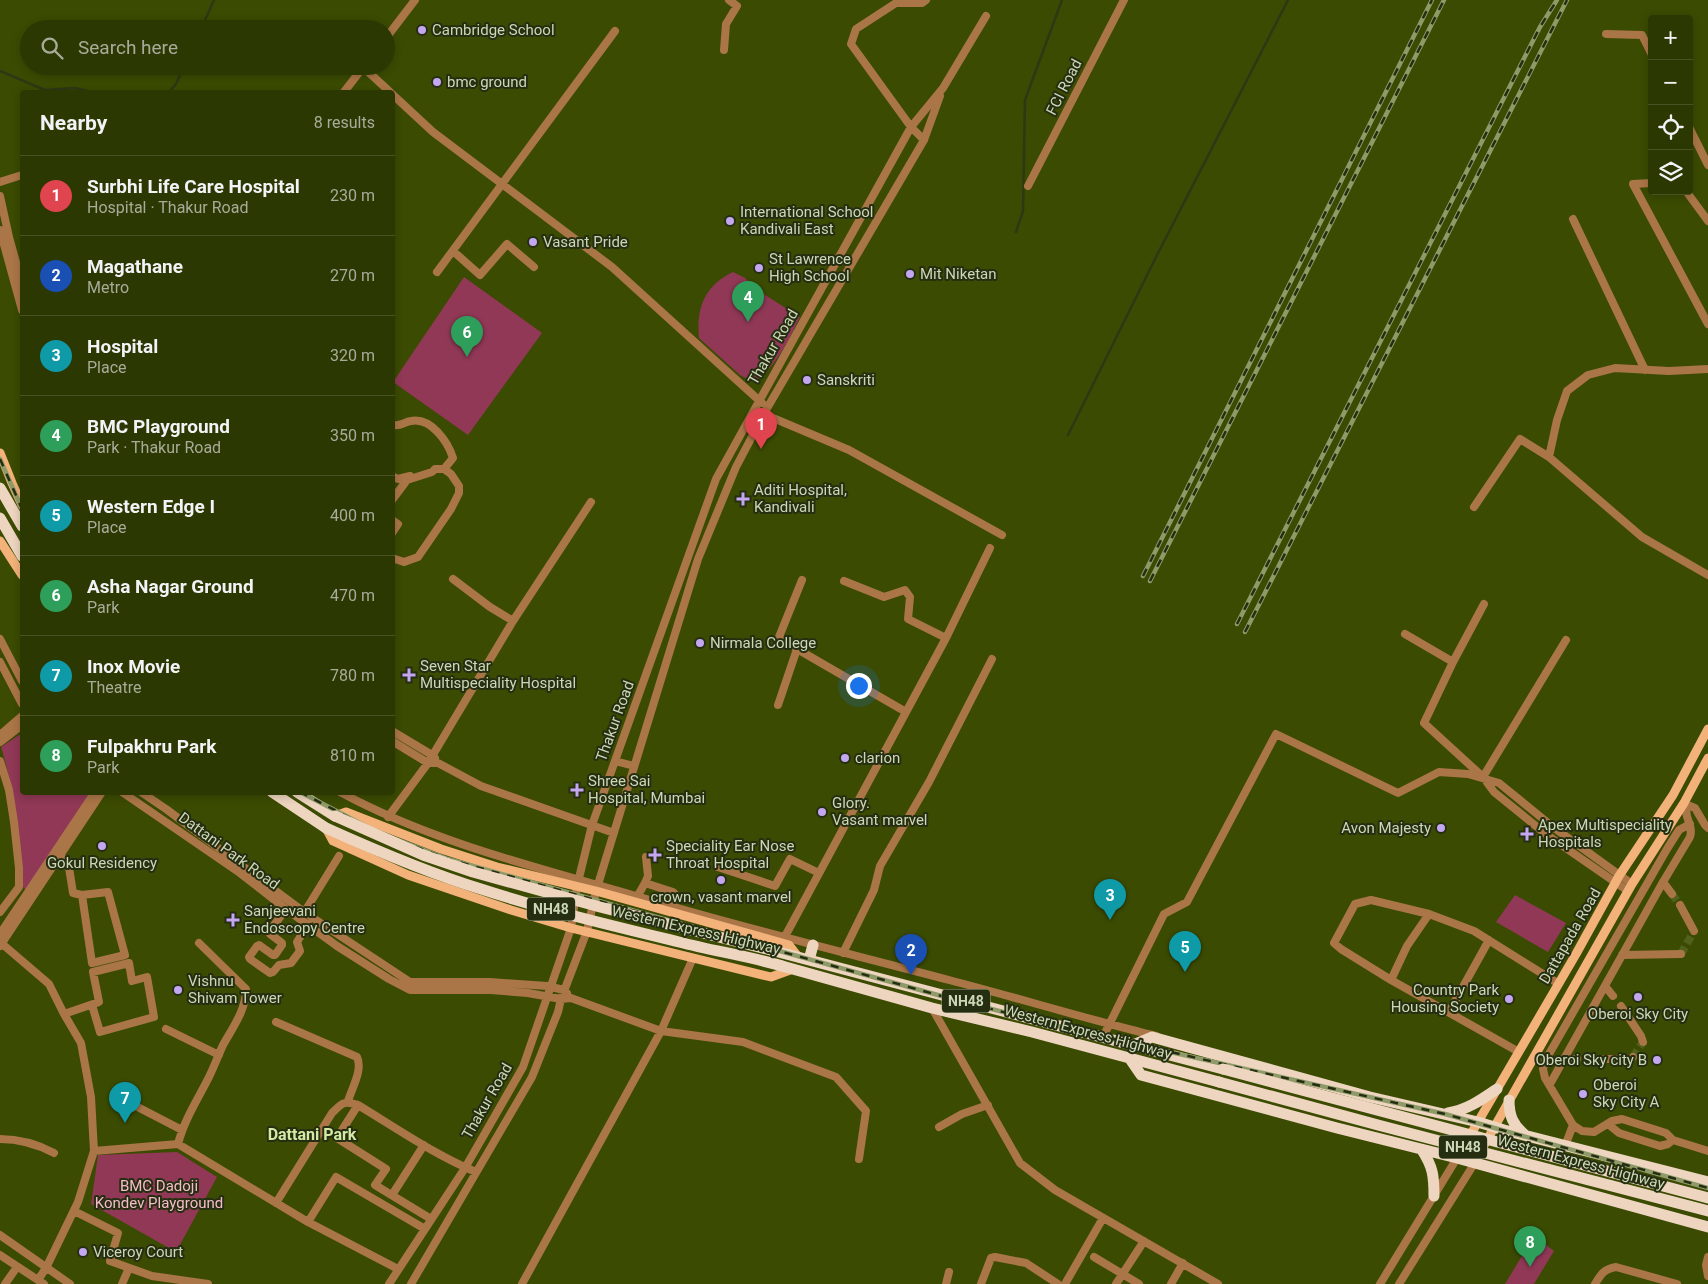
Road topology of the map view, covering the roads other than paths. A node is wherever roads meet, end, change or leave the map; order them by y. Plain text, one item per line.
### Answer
1 (415, 0) edge
2 (729, 0) edge
3 (926, 0) edge
4 (1124, 0) edge
5 (986, 16) dead end
6 (395, 26) edge
7 (615, 32) dead end
8 (1606, 34) dead end
9 (1648, 46) edge
10 (724, 50) dead end
11 (358, 75) edge
12 (373, 75) edge
13 (943, 88) junction
14 (346, 90) edge
15 (389, 90) edge
16 (395, 96) edge
17 (911, 127) junction
18 (1693, 135) edge
19 (924, 140) junction
20 (1708, 164) edge
21 (20, 177) edge
22 (0, 182) edge
23 (502, 183) junction
24 (1648, 183) edge
25 (1028, 186) dead end
26 (1689, 195) edge
27 (0, 196) edge
28 (1573, 220) dead end
29 (1708, 221) edge
30 (0, 230) edge
31 (453, 251) junction
32 (534, 267) dead end
33 (437, 272) dead end
34 (20, 277) edge
35 (20, 303) edge
36 (814, 303) junction
37 (824, 310) junction
38 (1708, 324) edge
39 (1708, 369) edge
40 (1645, 370) junction
41 (758, 401) junction
42 (768, 406) junction
43 (753, 411) junction
44 (764, 414) junction
45 (395, 428) edge
46 (0, 453) edge
47 (1549, 457) junction
48 (435, 469) junction
49 (444, 469) junction
50 (395, 477) edge
51 (12, 484) junction
52 (0, 488) edge
53 (20, 494) edge
54 (395, 495) edge
55 (591, 502) dead end
56 (17, 507) edge
57 (1474, 507) dead end
58 (0, 518) edge
59 (1632, 528) junction
60 (1002, 535) dead end
61 (1626, 536) dead end
62 (0, 541) edge
63 (990, 548) dead end
64 (20, 553) edge
65 (395, 559) edge
66 (20, 572) edge
67 (1708, 575) edge
68 (453, 579) dead end
69 (802, 580) dead end
70 (844, 581) dead end
71 (678, 586) junction
72 (690, 587) junction
73 (1484, 604) dead end
74 (513, 621) junction
75 (1405, 634) dead end
76 (946, 638) junction
77 (0, 639) edge
78 (1566, 640) dead end
79 (797, 650) junction
80 (992, 659) dead end
81 (0, 662) edge
82 (1453, 662) junction
83 (16, 669) junction
84 (7, 675) junction
85 (20, 677) edge
86 (20, 700) edge
87 (778, 705) dead end
88 (906, 712) junction
89 (20, 718) edge
90 (20, 727) edge
91 (1708, 729) edge
92 (395, 733) edge
93 (0, 735) edge
94 (0, 742) edge
95 (395, 743) edge
96 (432, 755) junction
97 (1708, 758) edge
98 (0, 761) edge
99 (615, 762) junction
100 (428, 763) junction
101 (438, 764) junction
102 (634, 766) junction
103 (1483, 777) junction
104 (1506, 789) junction
105 (92, 795) edge
106 (100, 795) edge
107 (127, 795) edge
108 (145, 795) edge
109 (276, 795) edge
110 (302, 795) edge
111 (346, 795) edge
112 (1500, 797) junction
113 (1686, 804) junction
114 (166, 809) junction
115 (335, 816) junction
116 (160, 817) junction
117 (388, 817) junction
118 (1690, 824) junction
119 (592, 825) junction
120 (1553, 827) junction
121 (326, 828) junction
122 (1708, 828) edge
123 (614, 833) junction
124 (1547, 835) junction
125 (206, 840) junction
126 (201, 847) junction
127 (60, 856) junction
128 (339, 856) dead end
129 (646, 857) dead end
130 (718, 867) dead end
131 (243, 870) junction
132 (819, 873) junction
133 (1618, 879) junction
134 (1663, 882) junction
135 (578, 883) junction
136 (645, 883) junction
137 (19, 887) junction
138 (597, 888) junction
139 (1630, 888) junction
140 (1672, 894) tunnel mouth
141 (30, 895) junction
142 (82, 895) junction
143 (637, 897) junction
144 (1680, 905) tunnel mouth
145 (672, 907) junction
146 (286, 909) junction
147 (0, 912) edge
148 (1430, 914) junction
149 (302, 915) junction
150 (308, 924) junction
151 (571, 928) junction
152 (587, 931) junction
153 (1694, 931) dead end
154 (0, 934) edge
155 (342, 937) junction
156 (783, 940) junction
157 (1489, 940) junction
158 (199, 943) dead end
159 (1, 944) edge
160 (337, 946) junction
161 (813, 946) junction
162 (364, 951) junction
163 (843, 953) junction
164 (1576, 954) junction
165 (1681, 954) dead end
166 (1622, 955) junction
167 (693, 958) junction
168 (804, 959) junction
169 (359, 960) junction
170 (1588, 961) junction
171 (381, 962) junction
172 (788, 967) junction
173 (376, 971) junction
174 (1391, 980) junction
175 (1559, 984) junction
176 (410, 986) junction
177 (490, 986) junction
178 (1605, 986) junction
179 (550, 987) junction
180 (564, 990) junction
181 (547, 996) junction
182 (1613, 996) dead end
183 (571, 998) junction
184 (560, 999) junction
185 (92, 1005) junction
186 (1621, 1006) dead end
187 (932, 1008) junction
188 (1449, 1012) junction
189 (64, 1014) junction
190 (276, 1022) dead end
191 (1110, 1025) junction
192 (166, 1029) dead end
193 (661, 1031) junction
194 (1103, 1037) junction
195 (1643, 1042) dead end
196 (1133, 1045) junction
197 (1519, 1052) junction
198 (219, 1055) junction
199 (1633, 1057) dead end
200 (1130, 1059) junction
201 (1563, 1059) junction
202 (1577, 1059) dead end
203 (1588, 1059) dead end
204 (1550, 1084) junction
205 (1497, 1089) junction
206 (1509, 1100) junction
207 (126, 1101) dead end
208 (348, 1101) junction
209 (988, 1104) junction
210 (358, 1105) junction
211 (1439, 1113) junction
212 (1478, 1122) junction
213 (1608, 1124) junction
214 (1573, 1125) junction
215 (938, 1127) dead end
216 (1494, 1127) junction
217 (182, 1130) junction
218 (1525, 1135) junction
219 (0, 1139) edge
220 (1673, 1140) junction
221 (178, 1144) junction
222 (424, 1145) junction
223 (1565, 1146) junction
224 (1422, 1150) junction
225 (94, 1151) junction
226 (1708, 1152) edge
227 (54, 1153) dead end
228 (1457, 1158) junction
229 (859, 1159) dead end
230 (1617, 1159) junction
231 (1474, 1164) junction
232 (465, 1168) junction
233 (476, 1172) junction
234 (1708, 1182) edge
235 (392, 1195) junction
236 (1434, 1196) junction
237 (1708, 1198) edge
238 (1602, 1199) junction
239 (276, 1203) junction
240 (74, 1211) junction
241 (1708, 1211) edge
242 (1103, 1218) junction
243 (431, 1219) junction
244 (308, 1222) junction
245 (1708, 1228) edge
246 (425, 1230) junction
247 (0, 1235) edge
248 (1144, 1241) junction
249 (0, 1255) edge
250 (1094, 1257) dead end
251 (1708, 1258) edge
252 (1183, 1264) junction
253 (17, 1267) junction
254 (46, 1268) junction
255 (129, 1268) junction
256 (398, 1269) junction
257 (950, 1272) dead end
258 (1122, 1274) junction
259 (1708, 1276) edge
260 (41, 1282) edge
261 (5, 1284) edge
262 (70, 1284) edge
263 (122, 1284) edge
264 (208, 1284) edge
265 (389, 1284) edge
266 (411, 1284) edge
267 (522, 1284) edge
268 (946, 1284) edge
269 (980, 1284) edge
270 (1058, 1284) edge
271 (1065, 1284) edge
272 (1116, 1284) edge
273 (1139, 1284) edge
274 (1171, 1284) edge
275 (1218, 1284) edge
276 (1380, 1284) edge
277 (1399, 1284) edge
278 (1595, 1284) edge
279 (1677, 1284) edge

1 - 6 street
2 - 10 street
3 - 17 street
4 - 25 street, FCI Road
5 - 13 street, Thakur Road
7 - 23 street
8 - 9 street
11 - 14 street
12 - 15 street
13 - 17 street, Thakur Road
13 - 19 street, Thakur Road
16 - 23 street
17 - 19 street
17 - 36 street, Thakur Road
18 - 20 street
19 - 37 street, Thakur Road
21 - 22 street
23 - 31 street
23 - 41 street
24 - 38 street
26 - 29 street
27 - 34 street
28 - 40 street
30 - 35 street
31 - 32 street
31 - 33 street
36 - 37 street, Thakur Road
36 - 41 street, Thakur Road
37 - 42 street, Thakur Road
39 - 40 street
40 - 47 street
41 - 42 street
41 - 43 street, Thakur Road
42 - 44 street, Thakur Road
43 - 44 street
43 - 71 street, Thakur Road
44 - 60 street
44 - 72 street, Thakur Road
45 - 49 street
46 - 51 main road
47 - 57 street
47 - 59 street
48 - 49 street
48 - 50 street
48 - 54 street
49 - 65 street
51 - 53 street
51 - 56 main road
52 - 56 highway
55 - 74 street
58 - 64 highway
59 - 61 street
59 - 67 street
62 - 66 main road
63 - 76 street
68 - 74 street
69 - 79 street
70 - 76 street
71 - 72 street
71 - 99 street, Thakur Road
72 - 102 street, Thakur Road
73 - 82 street
74 - 96 street
75 - 82 street
76 - 88 street
77 - 83 street
78 - 103 street
79 - 87 street
79 - 88 street
80 - 163 street
81 - 84 street
82 - 103 street
83 - 84 street
83 - 85 street
84 - 86 street
88 - 132 street
89 - 93 street
90 - 94 street
91 - 133 main road, Dattapada Road
92 - 96 street
95 - 100 street
96 - 100 street
96 - 101 street
97 - 113 main road
98 - 137 street
99 - 102 street
99 - 119 street, Thakur Road
100 - 101 street
100 - 117 street
101 - 119 street
102 - 123 street, Thakur Road
103 - 104 street
103 - 112 street
103 - 191 street
104 - 112 street
104 - 120 street
105 - 141 street
106 - 127 street
107 - 116 street, Dattani Park Road
108 - 114 street, Dattani Park Road
109 - 121 highway, Western Express Highway / NH48
110 - 115 highway, Western Express Highway / NH48
111 - 117 street
112 - 124 street
113 - 118 street
113 - 122 street
113 - 139 main road
114 - 116 street
114 - 125 street, Dattani Park Road
115 - 135 main road
115 - 168 highway, Western Express Highway / NH48, bridge
116 - 126 street, Dattani Park Road
117 - 135 street
118 - 134 street
118 - 204 street
119 - 123 street
119 - 135 street, Thakur Road
120 - 124 street
120 - 133 street
121 - 151 main road
121 - 172 highway, Western Express Highway / NH48, bridge
123 - 138 street, Thakur Road
124 - 133 street
125 - 126 street
125 - 131 street, Dattani Park Road
126 - 131 street, Dattani Park Road
127 - 141 street
127 - 142 street
128 - 149 street
129 - 136 street
130 - 132 street
131 - 146 street, Dattani Park Road
131 - 149 street, Dattani Park Road
132 - 156 street
133 - 139 street
133 - 164 main road, Dattapada Road
134 - 140 street
134 - 166 street
135 - 138 main road
135 - 151 street, Thakur Road
136 - 143 street
136 - 145 street
137 - 141 street
137 - 147 street
138 - 143 street
138 - 152 street, Thakur Road
138 - 156 main road
139 - 170 main road
141 - 154 street
141 - 159 street
142 - 142 street
143 - 145 street
144 - 153 street
145 - 156 street
146 - 149 street, Dattani Park Road
146 - 150 street
148 - 157 street
148 - 174 street
148 - 174 street
149 - 150 street, Dattani Park Road
149 - 155 street, Dattani Park Road
150 - 160 street, Dattani Park Road
151 - 152 main road
151 - 179 street, Thakur Road
152 - 167 main road
152 - 180 street, Thakur Road
155 - 160 street
155 - 162 street, Dattani Park Road
156 - 161 street
156 - 168 main road
157 - 175 street
157 - 188 street
158 - 198 street
159 - 189 street
160 - 169 street, Dattani Park Road
161 - 163 street
161 - 168 highway
162 - 169 street
162 - 171 street, Dattani Park Road
163 - 191 street
164 - 170 main road
164 - 175 main road, Dattapada Road
165 - 166 street
166 - 178 street
167 - 172 main road
167 - 193 street
168 - 194 highway, Western Express Highway / NH48
169 - 173 street, Dattani Park Road
170 - 206 main road
171 - 173 street
171 - 176 street, Dattani Park Road
172 - 187 highway, Western Express Highway / NH48
173 - 176 street, Dattani Park Road
174 - 188 street
175 - 197 main road, Dattapada Road
176 - 177 street, Dattani Park Road
177 - 179 street, Dattani Park Road
177 - 181 street, Dattani Park Road
178 - 182 street
178 - 201 street
179 - 180 street, Dattani Park Road
179 - 181 street, Thakur Road
180 - 183 street, Dattani Park Road
180 - 184 street, Thakur Road
181 - 184 street, Dattani Park Road
181 - 232 street, Thakur Road
183 - 184 street, Dattani Park Road
183 - 193 street, Dattani Park Road
184 - 233 street, Thakur Road
185 - 185 street
185 - 189 street
186 - 195 street
187 - 200 highway, Western Express Highway / NH48
187 - 209 street
188 - 197 street
189 - 225 street
190 - 208 street
191 - 194 street
191 - 211 street
192 - 198 street
193 - 229 street, Dattani Park Road
193 - 267 street
194 - 196 highway, Western Express Highway / NH48
196 - 211 highway
196 - 237 highway, Western Express Highway / NH48, bridge
197 - 205 main road, Dattapada Road
198 - 217 street
199 - 203 street
200 - 224 highway
200 - 241 highway, Western Express Highway / NH48, bridge
201 - 202 street
201 - 204 street
204 - 214 street
205 - 211 highway
205 - 212 main road, Dattapada Road
206 - 216 main road
206 - 218 highway
207 - 217 street
208 - 210 street
208 - 239 street
209 - 215 street
209 - 242 street
210 - 222 street
210 - 235 street
211 - 212 highway
212 - 216 highway
212 - 228 main road, Dattapada Road
213 - 214 street
213 - 220 street
213 - 220 street
214 - 223 street
216 - 218 highway
216 - 231 main road
217 - 221 street
218 - 223 highway
219 - 227 street
220 - 226 street
221 - 225 street
221 - 239 street
222 - 232 street
222 - 235 street
223 - 230 highway
224 - 228 highway
224 - 236 highway
225 - 240 street
228 - 231 highway
228 - 236 street
230 - 234 highway
230 - 238 highway
231 - 238 highway
231 - 277 street
232 - 233 street
232 - 243 street, Thakur Road
233 - 266 street, Thakur Road
235 - 243 street
236 - 276 street
238 - 245 highway
239 - 244 street
240 - 254 street
240 - 255 street
242 - 248 street
242 - 271 street
243 - 246 street, Thakur Road
244 - 246 street
244 - 256 street
246 - 256 street, Thakur Road
247 - 254 street
248 - 252 street
248 - 258 street
249 - 253 street
250 - 258 street
251 - 259 street
252 - 274 street
252 - 275 street
253 - 260 street
253 - 261 street
254 - 260 street
254 - 262 street
255 - 263 street
255 - 264 street
256 - 265 street, Thakur Road
257 - 268 street
258 - 272 street
258 - 273 street
269 - 270 street
278 - 279 street

